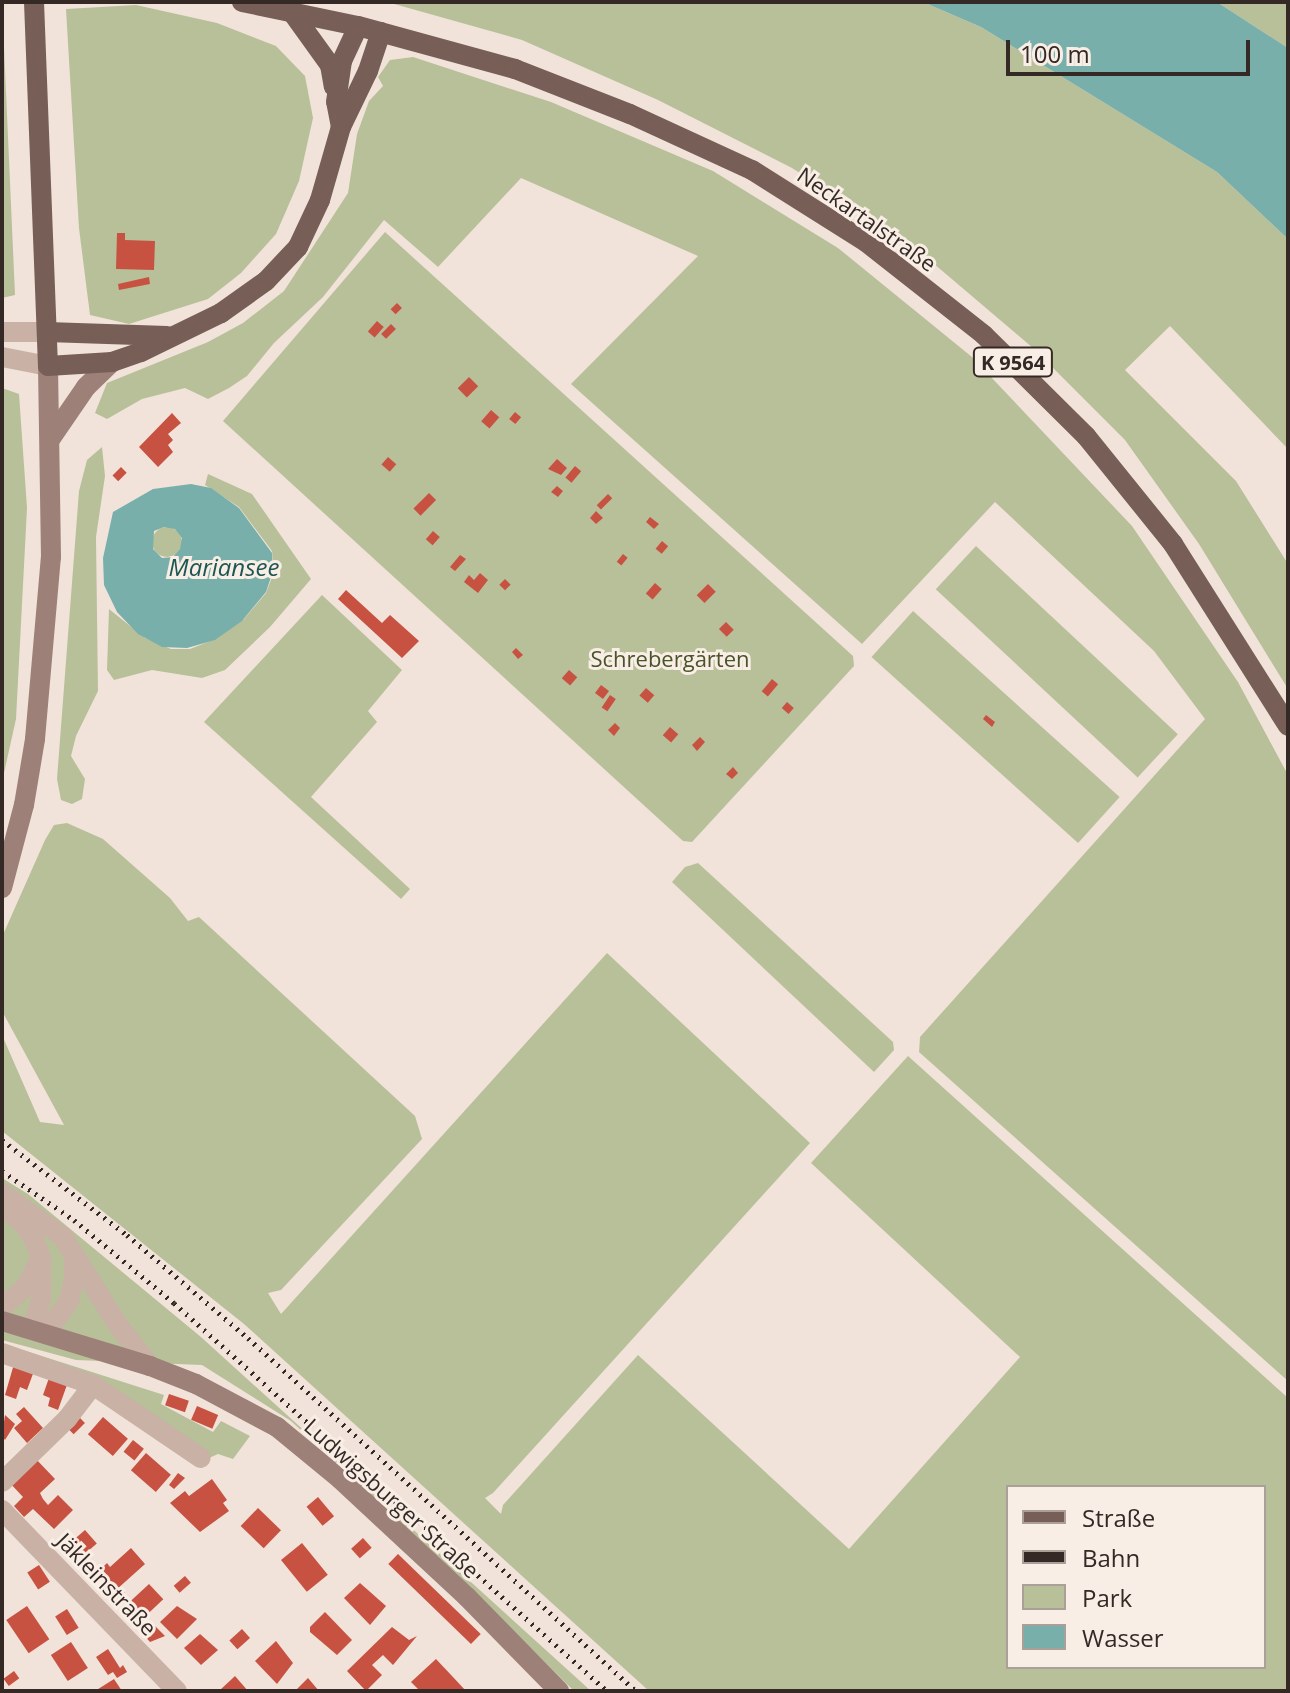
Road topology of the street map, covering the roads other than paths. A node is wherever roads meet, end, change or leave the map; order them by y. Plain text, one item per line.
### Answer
1 (34, 2) edge
2 (242, 2) edge
3 (291, 11) junction
4 (358, 26) junction
5 (381, 32) junction
6 (336, 102) junction
7 (341, 127) junction
8 (2, 332) edge
9 (47, 332) junction
10 (172, 337) junction
11 (2, 357) edge
12 (112, 362) junction
13 (48, 366) junction
14 (51, 438) junction
15 (1288, 726) edge
16 (2, 888) edge
17 (2, 1193) edge
18 (2, 1207) edge
19 (74, 1255) junction
20 (41, 1258) junction
21 (2, 1307) edge
22 (2, 1321) edge
23 (38, 1332) junction
24 (2, 1353) edge
25 (150, 1366) junction
26 (93, 1385) junction
27 (201, 1458) dead end
28 (2, 1482) edge
29 (2, 1510) edge
30 (177, 1691) edge
31 (559, 1691) edge

1 - 9 main road
2 - 3 main road, Neckartalstraße / K 9564
3 - 4 main road, Neckartalstraße / K 9564
3 - 6 main road
4 - 5 main road, Neckartalstraße / K 9564
4 - 6 main road
5 - 7 main road
5 - 15 main road, Neckartalstraße / K 9564
6 - 7 main road
7 - 10 main road
8 - 9 street
9 - 10 main road
9 - 13 main road
10 - 12 main road
11 - 13 street
12 - 13 main road
12 - 14 main road
13 - 14 main road
14 - 16 main road
17 - 19 street
18 - 20 street
19 - 23 street
19 - 25 street
20 - 21 street
20 - 23 street
22 - 23 main road, Ludwigsburger Straße
23 - 25 main road, Ludwigsburger Straße
24 - 26 street
25 - 31 main road, Ludwigsburger Straße
26 - 27 street
26 - 28 street
29 - 30 street, Jäkleinstraße

